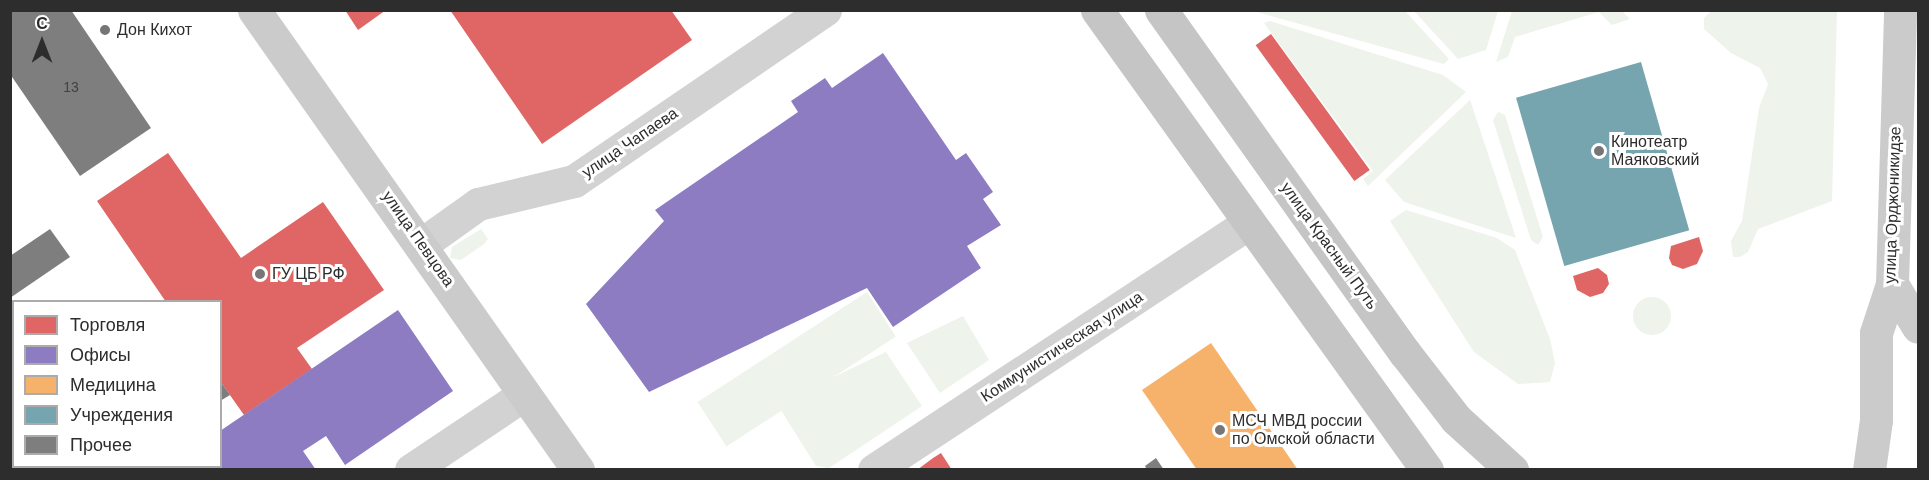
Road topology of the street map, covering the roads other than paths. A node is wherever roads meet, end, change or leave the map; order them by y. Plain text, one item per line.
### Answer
1 (254, 10) edge
2 (825, 10) edge
3 (1097, 10) edge
4 (1161, 10) edge
5 (1900, 10) edge
6 (1248, 223) junction
7 (422, 244) junction
8 (1892, 284) junction
9 (1918, 327) edge
10 (524, 395) junction
11 (411, 470) edge
12 (578, 470) edge
13 (874, 470) edge
14 (1427, 470) edge
15 (1512, 470) edge
16 (1869, 470) edge

1 - 7 street, улица Певцова
2 - 7 street, улица Чапаева
3 - 6 main road
4 - 15 main road, улица Красный Путь
5 - 8 street, улица Орджоникидзе
6 - 13 street, Коммунистическая улица
6 - 14 main road
7 - 10 street, улица Певцова
8 - 9 street
8 - 16 street, улица Орджоникидзе
10 - 11 street
10 - 12 street, улица Певцова

